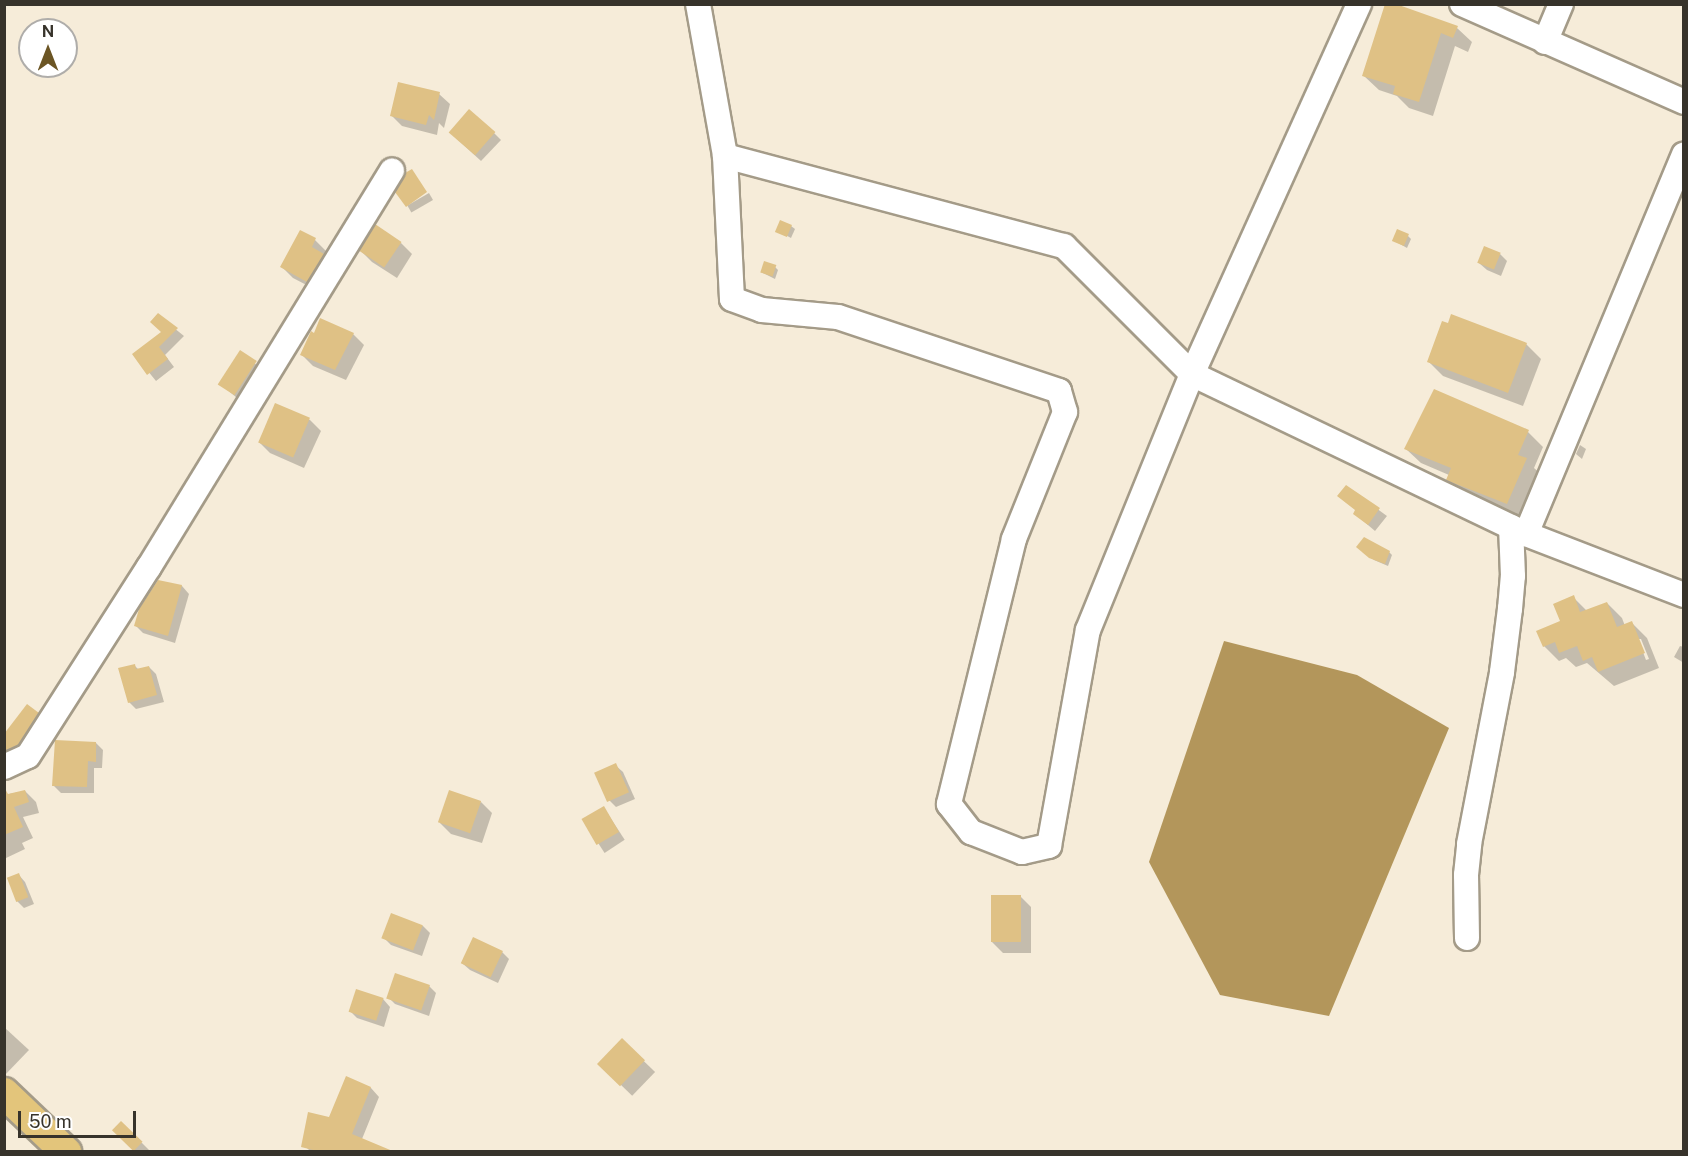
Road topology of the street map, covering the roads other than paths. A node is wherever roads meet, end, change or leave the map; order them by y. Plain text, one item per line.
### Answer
1 (698, 4) edge
2 (1359, 4) edge
3 (1462, 4) edge
4 (1561, 4) edge
5 (1545, 42) junction
6 (1683, 102) edge
7 (1683, 155) edge
8 (725, 156) junction
9 (392, 171) dead end
10 (1192, 374) junction
11 (1518, 531) junction
12 (1683, 595) edge
13 (4, 767) edge
14 (1467, 938) dead end
15 (4, 1093) edge
16 (66, 1152) edge

1 - 8 street
2 - 10 street
3 - 5 street
4 - 5 street
5 - 6 street
7 - 11 street
8 - 10 street
8 - 10 street
9 - 13 street
10 - 11 street
11 - 12 street
11 - 14 street
15 - 16 main road

